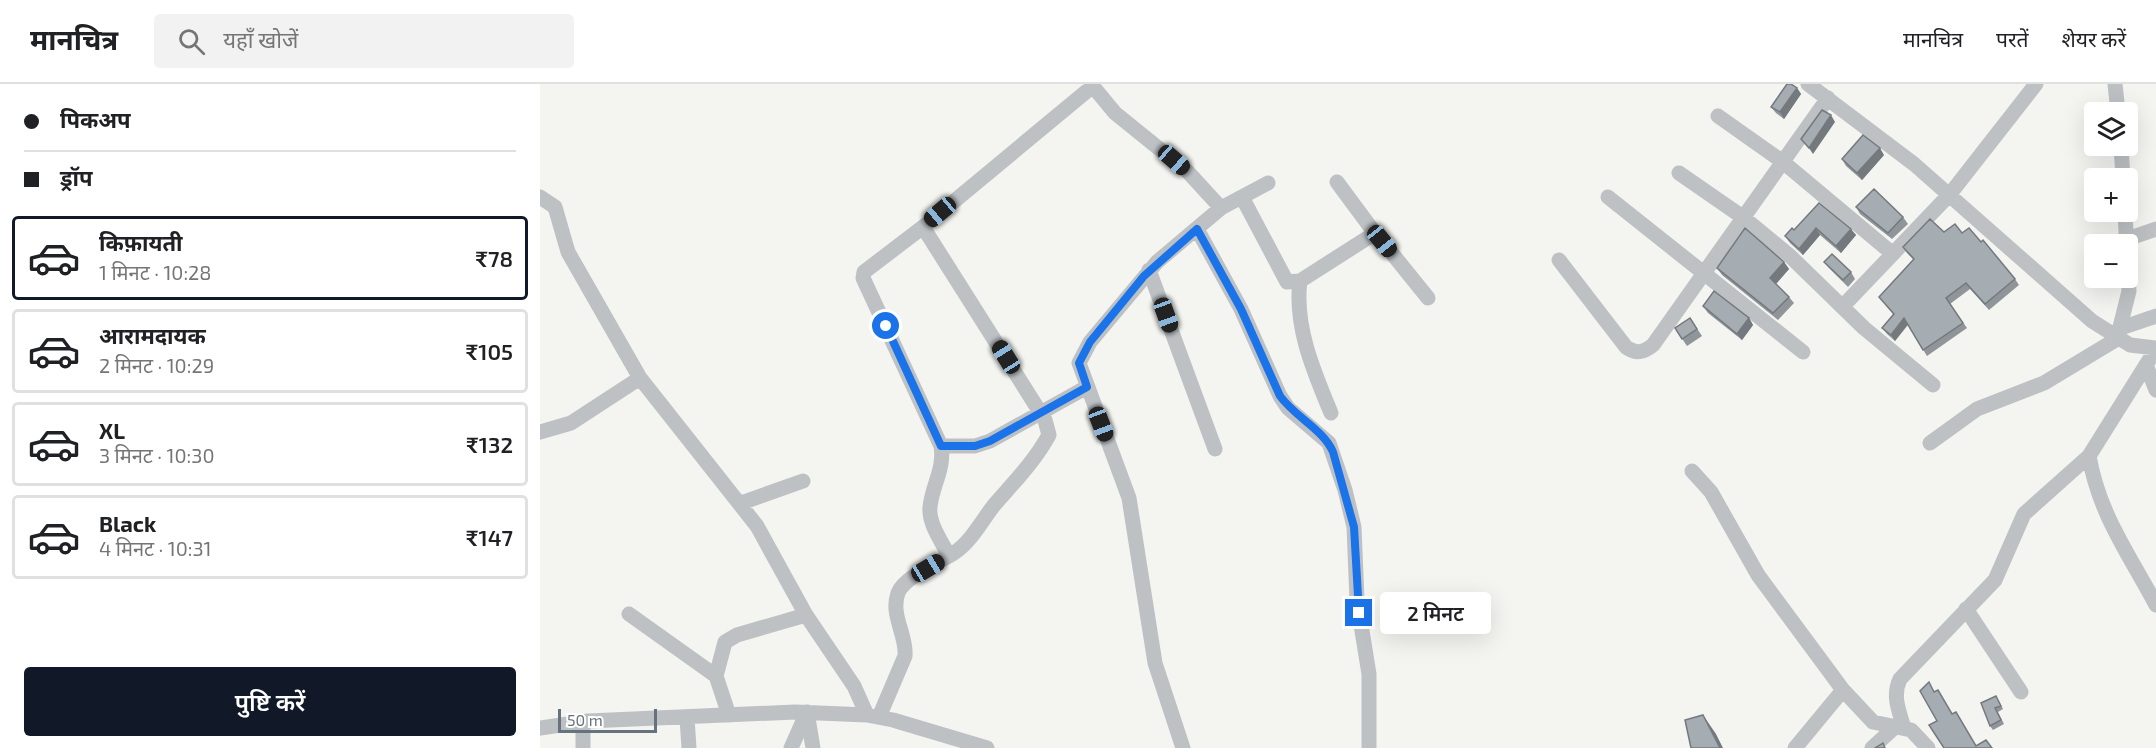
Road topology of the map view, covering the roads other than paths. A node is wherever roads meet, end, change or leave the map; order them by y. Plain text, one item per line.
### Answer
1 (1808, 84) edge
2 (2036, 84) edge
3 (2115, 84) edge
4 (1092, 85) edge
5 (1828, 98) junction
6 (2117, 102) edge
7 (1718, 116) dead end
8 (1783, 162) junction
9 (1679, 173) dead end
10 (1337, 182) dead end
11 (1268, 183) dead end
12 (1950, 194) junction
13 (540, 197) edge
14 (1242, 197) junction
15 (1608, 197) dead end
16 (1221, 208) junction
17 (1744, 218) junction
18 (923, 226) junction
19 (1197, 229) junction
20 (2156, 229) edge
21 (2138, 235) edge
22 (1377, 236) junction
23 (1893, 254) junction
24 (1559, 260) dead end
25 (1149, 270) junction
26 (1705, 272) junction
27 (1300, 281) junction
28 (2129, 288) edge
29 (1428, 298) dead end
30 (1843, 306) junction
31 (2156, 316) edge
32 (2119, 334) junction
33 (2156, 349) edge
34 (1803, 352) dead end
35 (2146, 365) junction
36 (640, 378) junction
37 (1933, 385) dead end
38 (1087, 387) junction
39 (2156, 390) edge
40 (1331, 412) dead end
41 (1041, 413) junction
42 (540, 432) edge
43 (1930, 444) dead end
44 (941, 446) junction
45 (1215, 449) dead end
46 (2089, 456) junction
47 (1692, 471) dead end
48 (804, 481) dead end
49 (741, 503) junction
50 (949, 556) junction
51 (2156, 605) edge
52 (1966, 609) junction
53 (629, 614) dead end
54 (806, 615) junction
55 (716, 676) junction
56 (1843, 690) junction
57 (2021, 692) dead end
58 (807, 712) junction
59 (729, 715) junction
60 (873, 716) junction
61 (687, 718) junction
62 (583, 722) junction
63 (540, 728) edge
64 (1899, 728) junction
65 (583, 748) edge
66 (689, 748) edge
67 (791, 748) edge
68 (813, 748) edge
69 (987, 748) edge
70 (1183, 748) edge
71 (1369, 748) edge
72 (1795, 748) edge
73 (1872, 748) edge
74 (1928, 748) edge

1 - 5 street
2 - 12 street
3 - 6 street
4 - 16 street
4 - 18 street
5 - 8 street
5 - 12 street
7 - 8 street
8 - 17 street
8 - 23 street
9 - 17 street
10 - 22 street
11 - 14 street
12 - 23 street
12 - 32 street
13 - 36 street
14 - 16 street
14 - 27 street
15 - 26 street
16 - 19 street
17 - 26 street
17 - 30 street
18 - 41 street
18 - 44 street
19 - 25 street
19 - 71 street
20 - 21 street
22 - 27 street
22 - 29 street
23 - 30 street
24 - 26 street
25 - 38 street
25 - 45 street
26 - 34 street
27 - 40 street
28 - 32 street
30 - 37 street
31 - 32 street
32 - 33 street
32 - 43 street
33 - 35 street
35 - 39 street
35 - 46 street
36 - 42 street
36 - 49 street
38 - 41 street
38 - 70 street
41 - 44 street
41 - 50 street
44 - 50 street
46 - 51 street
46 - 52 street
47 - 56 street
48 - 49 street
49 - 54 street
50 - 60 street
52 - 57 street
52 - 64 street
53 - 55 street
54 - 55 street
54 - 60 street
55 - 59 street
56 - 64 street
56 - 72 street
58 - 59 street
58 - 60 street
58 - 67 street
58 - 68 street
59 - 61 street
60 - 69 street
61 - 62 street
61 - 66 street
62 - 63 street
62 - 65 street
64 - 73 street
64 - 74 street

